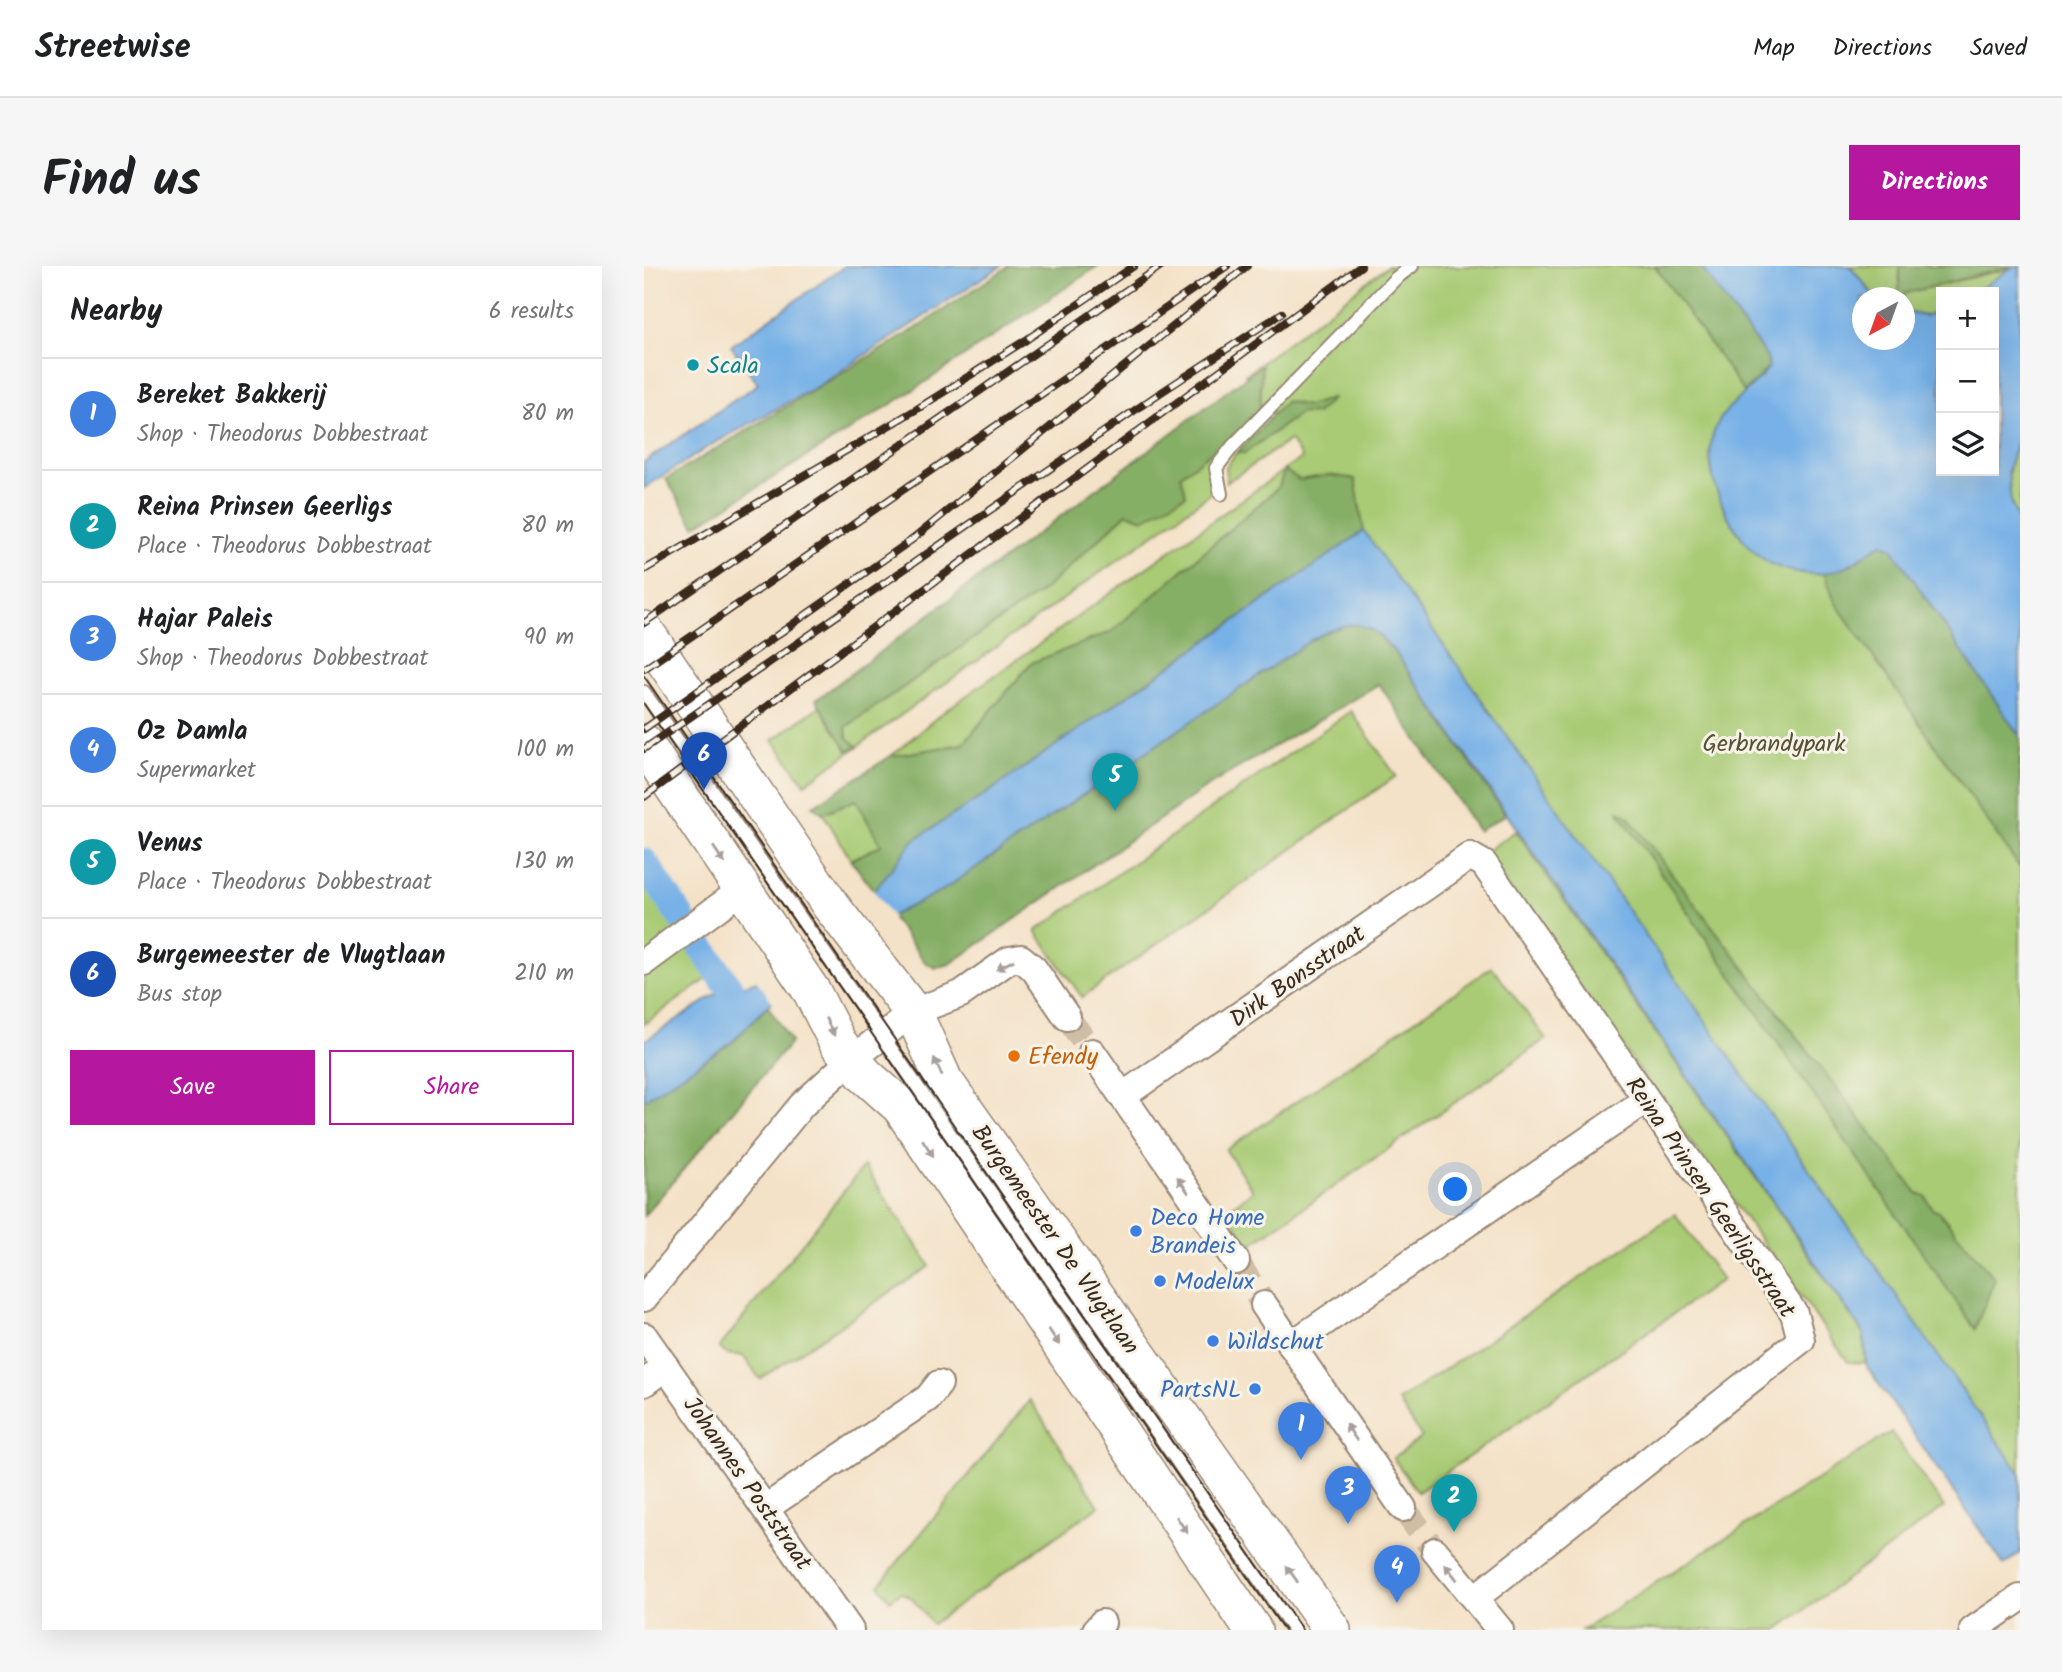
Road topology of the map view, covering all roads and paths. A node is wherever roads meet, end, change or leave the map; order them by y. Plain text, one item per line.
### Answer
1 (1412, 266) edge
2 (1221, 494) dead end
3 (644, 630) edge
4 (644, 692) edge
5 (667, 723) edge
6 (1470, 856) joint
7 (743, 889) junction
8 (805, 924) junction
9 (644, 962) edge
10 (839, 973) junction
11 (913, 1012) junction
12 (1067, 1017) tunnel mouth
13 (882, 1034) junction
14 (1092, 1052) tunnel mouth
15 (851, 1060) junction
16 (1124, 1095) junction
17 (1646, 1100) junction
18 (1236, 1261) tunnel mouth
19 (644, 1298) edge
20 (1264, 1304) tunnel mouth
21 (644, 1336) edge
22 (1291, 1345) junction
23 (666, 1367) junction
24 (644, 1383) edge
25 (939, 1384) dead end
26 (767, 1507) junction
27 (1403, 1508) tunnel mouth
28 (1434, 1551) tunnel mouth
29 (1475, 1598) junction
30 (2020, 1598) edge
31 (847, 1629) edge
32 (1253, 1630) edge
33 (1294, 1630) edge
34 (1332, 1630) edge
35 (1500, 1630) edge
36 (1973, 1630) edge

1 - 2 lane
3 - 5 main road
4 - 5 lane
5 -> 7 main road, Burgemeester De Vlugtlaan
5 - 8 main road, Burgemeester De Vlugtlaan
6 - 16 street, Dirk Bonsstraat
6 - 17 street, Reina Prinsen Geerligsstraat
7 - 8 main road, Burgemeester De Vlugtlaan
7 - 9 street
8 - 10 main road, Burgemeester De Vlugtlaan
8 - 10 main road, Burgemeester De Vlugtlaan
10 - 11 main road, Burgemeester De Vlugtlaan
10 - 13 lane, Burgemeester De Vlugtlaan
10 -> 15 main road, Burgemeester De Vlugtlaan
12 -> 11 street
11 - 13 street
34 -> 11 main road, Burgemeester De Vlugtlaan
13 - 15 street
13 - 33 lane, Burgemeester De Vlugtlaan
14 - 16 street
15 - 19 street
15 -> 32 main road, Burgemeester De Vlugtlaan
18 -> 16 street
17 - 22 street
17 - 29 street, Reina Prinsen Geerligsstraat
20 - 22 street
21 - 23 street, Johannes Poststraat
27 -> 22 street
23 - 24 street
23 - 26 street, Johannes Poststraat
25 - 26 street
26 - 31 street, Johannes Poststraat
29 -> 28 street
29 - 35 street
30 - 36 street

